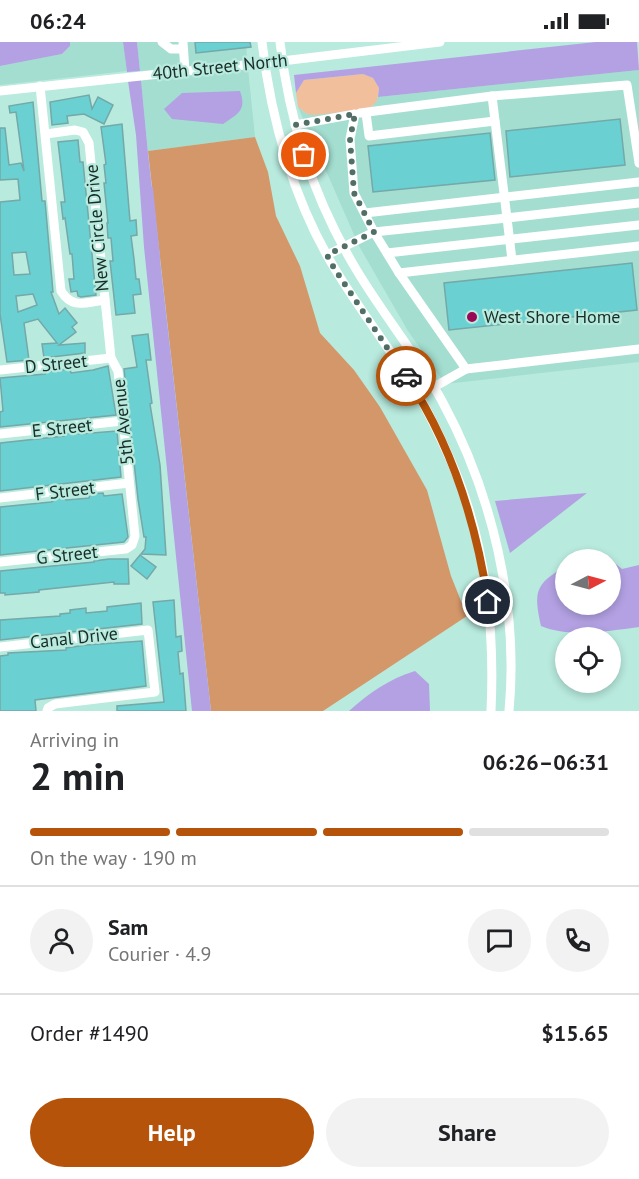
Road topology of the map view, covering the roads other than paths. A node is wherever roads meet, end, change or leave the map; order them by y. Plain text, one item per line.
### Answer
1 (162, 42) edge
2 (262, 42) edge
3 (280, 42) edge
4 (340, 42) edge
5 (440, 42) edge
6 (183, 45) edge
7 (342, 54) junction
8 (282, 61) junction
9 (264, 63) junction
10 (185, 71) junction
11 (40, 86) junction
12 (0, 91) edge
13 (492, 96) junction
14 (366, 113) junction
15 (355, 114) junction
16 (495, 121) junction
17 (295, 125) junction
18 (46, 134) junction
19 (639, 163) edge
20 (639, 182) edge
21 (504, 197) junction
22 (639, 203) edge
23 (365, 213) junction
24 (507, 218) junction
25 (639, 225) edge
26 (374, 232) junction
27 (510, 239) junction
28 (343, 245) junction
29 (639, 246) edge
30 (387, 253) junction
31 (327, 255) junction
32 (512, 260) junction
33 (399, 273) junction
34 (105, 300) junction
35 (639, 349) edge
36 (111, 358) junction
37 (466, 369) junction
38 (0, 370) edge
39 (434, 387) junction
40 (123, 421) junction
41 (0, 434) edge
42 (129, 483) junction
43 (0, 498) edge
44 (132, 545) joint
45 (0, 562) edge
46 (0, 647) edge
47 (47, 711) edge
48 (491, 711) edge
49 (509, 711) edge

1 - 6 street
2 - 9 street
3 - 8 street
4 - 7 street
5 - 7 street, 40th Street North
6 - 10 street
7 - 8 street, 40th Street North
8 - 9 street, 40th Street North
8 - 17 street
9 - 10 street, 40th Street North
9 - 31 street
10 - 11 street, 40th Street North
11 - 12 street, 40th Street North
11 - 18 street, New Circle Drive
13 - 14 street
13 - 16 street
13 - 19 street
14 - 15 street
14 - 16 street
15 - 17 street
15 - 23 street
16 - 21 street
17 - 28 street
18 - 34 street, New Circle Drive
18 - 34 street, New Circle Drive
20 - 21 street
21 - 23 street
21 - 24 street
22 - 24 street
23 - 26 street
24 - 26 street
24 - 27 street
25 - 27 street
26 - 28 street
26 - 30 street
27 - 30 street
27 - 32 street
28 - 31 street
28 - 39 street
29 - 32 street
30 - 33 street
31 - 48 street
32 - 33 street
33 - 37 street
34 - 36 street, 5th Avenue
35 - 37 street
36 - 38 street, D Street
36 - 40 street, 5th Avenue
37 - 39 street
39 - 49 street
40 - 41 street, E Street
40 - 42 street, 5th Avenue
42 - 43 street, F Street
42 - 44 street, 5th Avenue
44 - 45 street, G Street
46 - 47 street, Canal Drive

